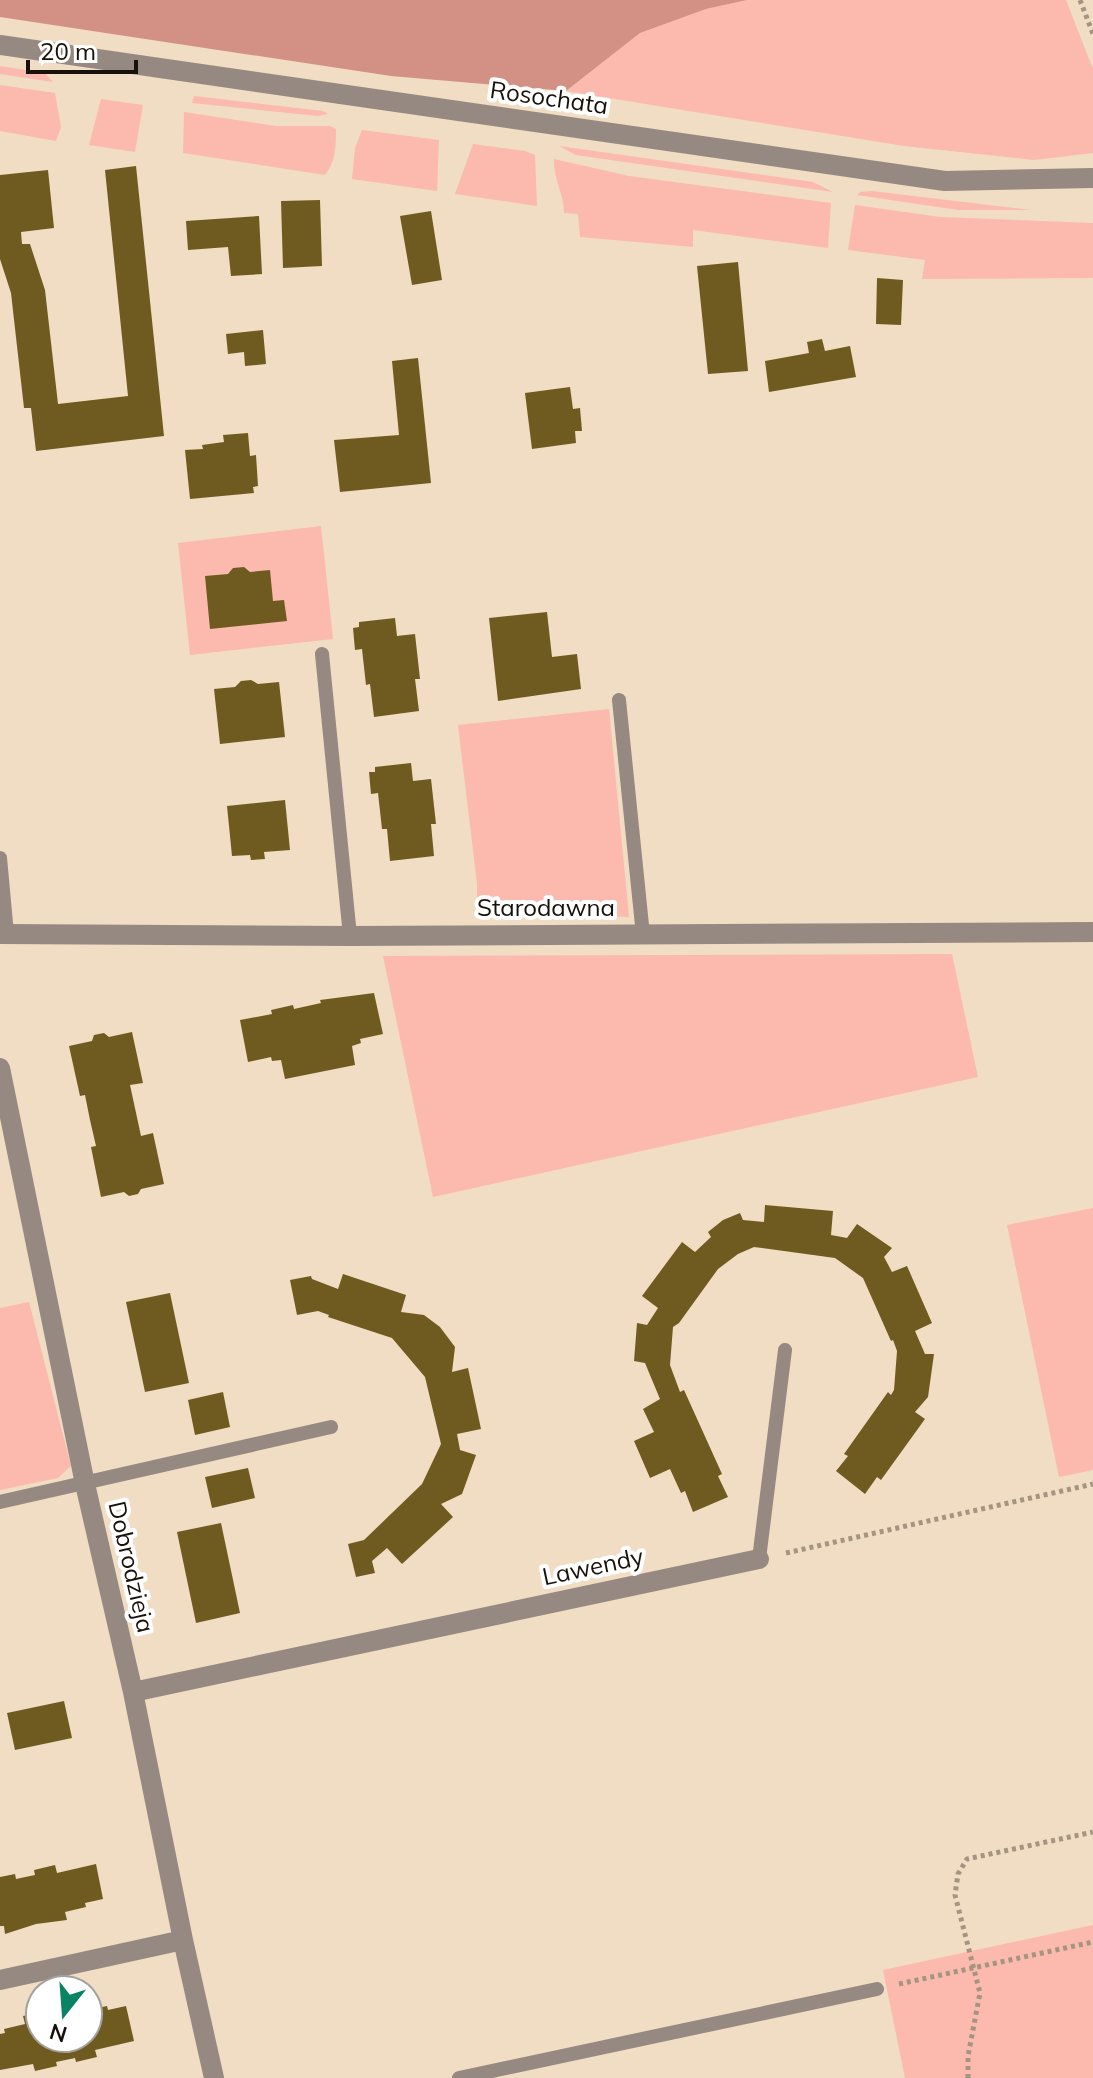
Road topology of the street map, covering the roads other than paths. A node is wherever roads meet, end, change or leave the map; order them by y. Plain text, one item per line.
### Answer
1 (0, 45) edge
2 (1093, 178) edge
3 (322, 654) dead end
4 (619, 700) dead end
5 (0, 858) edge
6 (1093, 932) edge
7 (3, 934) edge
8 (643, 935) junction
9 (350, 936) junction
10 (0, 1068) edge
11 (785, 1350) dead end
12 (331, 1427) dead end
13 (85, 1484) junction
14 (0, 1502) edge
15 (759, 1559) joint
16 (133, 1692) junction
17 (183, 1940) junction
18 (0, 1980) edge
19 (877, 1989) road end
20 (214, 2078) edge
21 (459, 2078) edge

1 - 2 street, Rosochata
3 - 9 lane
4 - 8 lane
5 - 7 lane
6 - 8 street, Starodawna
7 - 9 street, Starodawna
8 - 9 street, Starodawna
10 - 13 street, Dobrodzieja
11 - 15 lane
12 - 13 lane
13 - 14 lane
13 - 16 street, Dobrodzieja
15 - 16 street, Lawendy
16 - 17 street, Dobrodzieja
17 - 18 street
17 - 20 street, Dobrodzieja
19 - 21 lane

